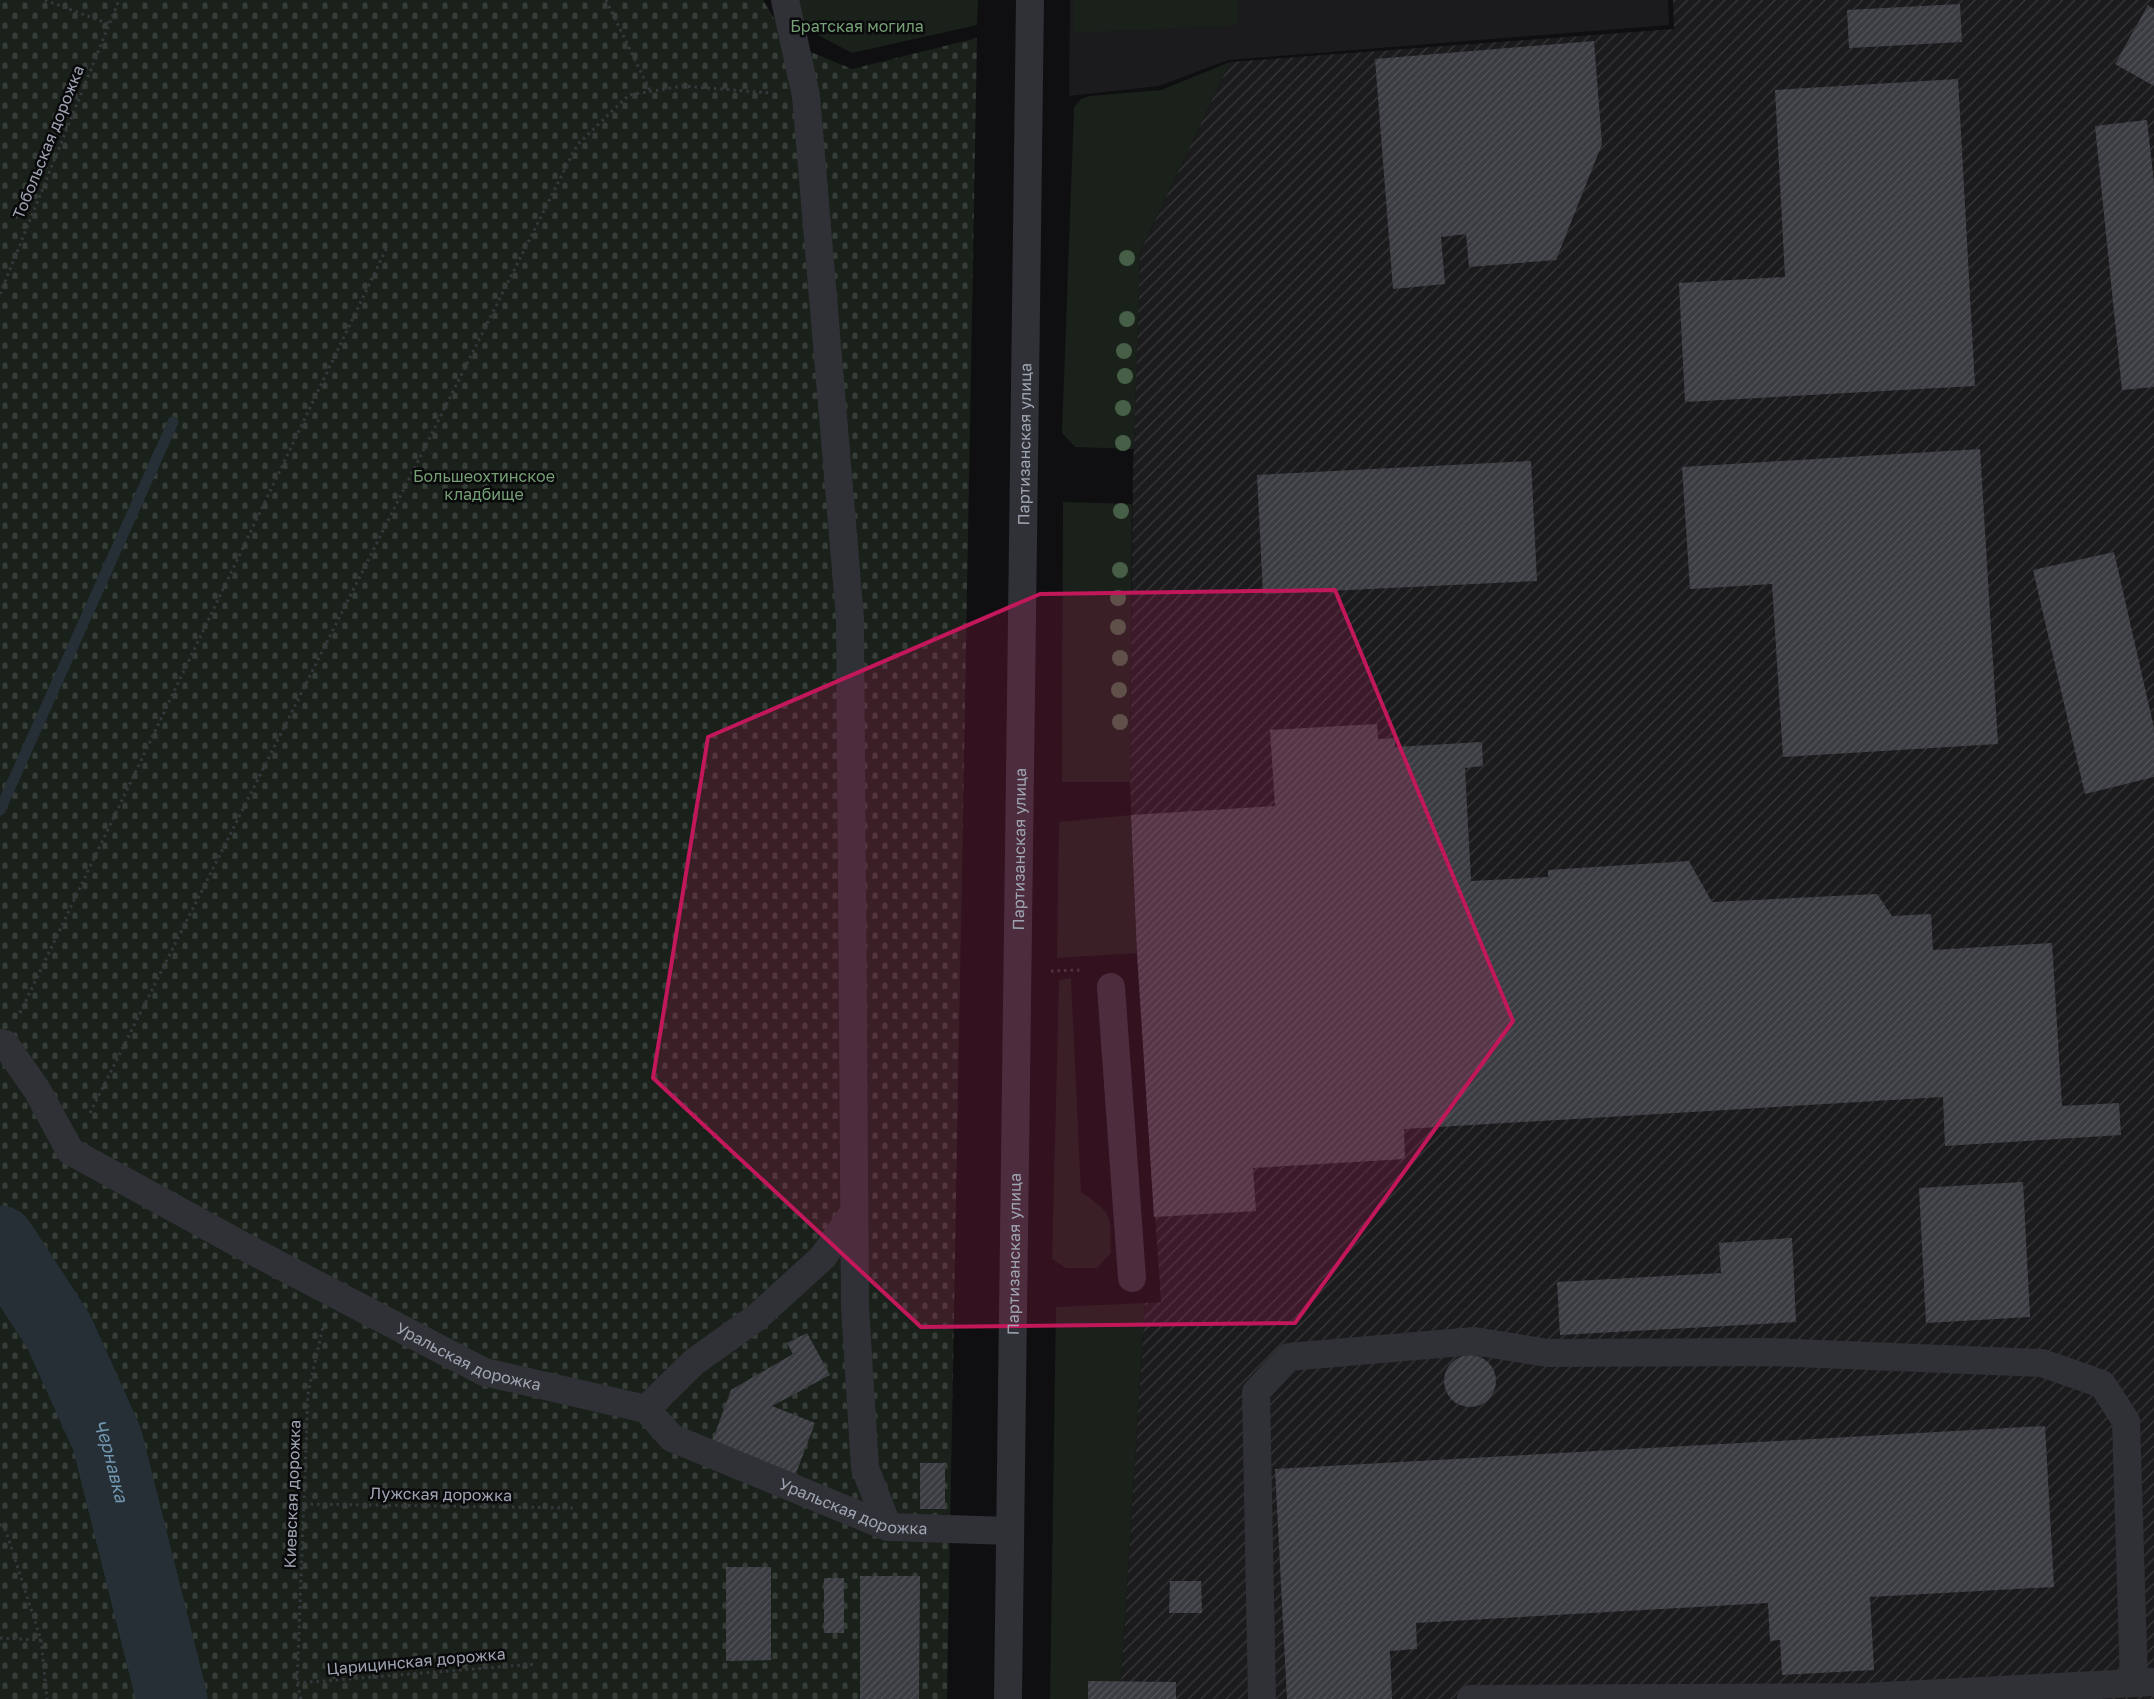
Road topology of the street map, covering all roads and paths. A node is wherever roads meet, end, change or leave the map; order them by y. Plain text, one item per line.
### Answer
1 (45, 0) edge
2 (119, 0) edge
3 (606, 0) edge
4 (785, 0) edge
5 (1030, 0) edge
6 (109, 24) junction
7 (650, 91) junction
8 (806, 96) junction
9 (388, 245) dead end
10 (0, 294) edge
11 (1111, 987) dead end
12 (2, 1043) edge
13 (70, 1151) junction
14 (854, 1212) junction
15 (1132, 1278) dead end
16 (332, 1292) junction
17 (646, 1409) junction
18 (304, 1504) junction
19 (577, 1508) dead end
20 (0, 1524) edge
21 (888, 1527) junction
22 (1010, 1531) junction
23 (0, 1638) edge
24 (41, 1640) junction
25 (536, 1664) dead end
26 (2144, 1682) edge
27 (297, 1683) junction
28 (48, 1699) edge
29 (301, 1699) edge
30 (1008, 1699) edge
31 (1262, 1699) edge
32 (1472, 1699) edge

1 - 6 path
2 - 6 path, Тобольская дорожка
3 - 7 path
4 - 8 street
5 - 22 street, Партизанская улица
6 - 10 path, Тобольская дорожка
7 - 8 path
7 - 13 path
8 - 14 street
9 - 12 path
11 - 15 street
12 - 13 street
13 - 16 street, Уральская дорожка
14 - 17 street
14 - 21 street
16 - 17 street, Уральская дорожка
16 - 18 path, Киевская дорожка
17 - 21 street, Уральская дорожка
18 - 19 path, Лужская дорожка
18 - 27 path, Киевская дорожка
20 - 24 path
21 - 22 street, Уральская дорожка
22 - 30 street, Партизанская улица
23 - 24 path
24 - 28 path
25 - 27 path, Царицинская дорожка
26 - 31 street
26 - 32 street
27 - 29 path, Киевская дорожка

